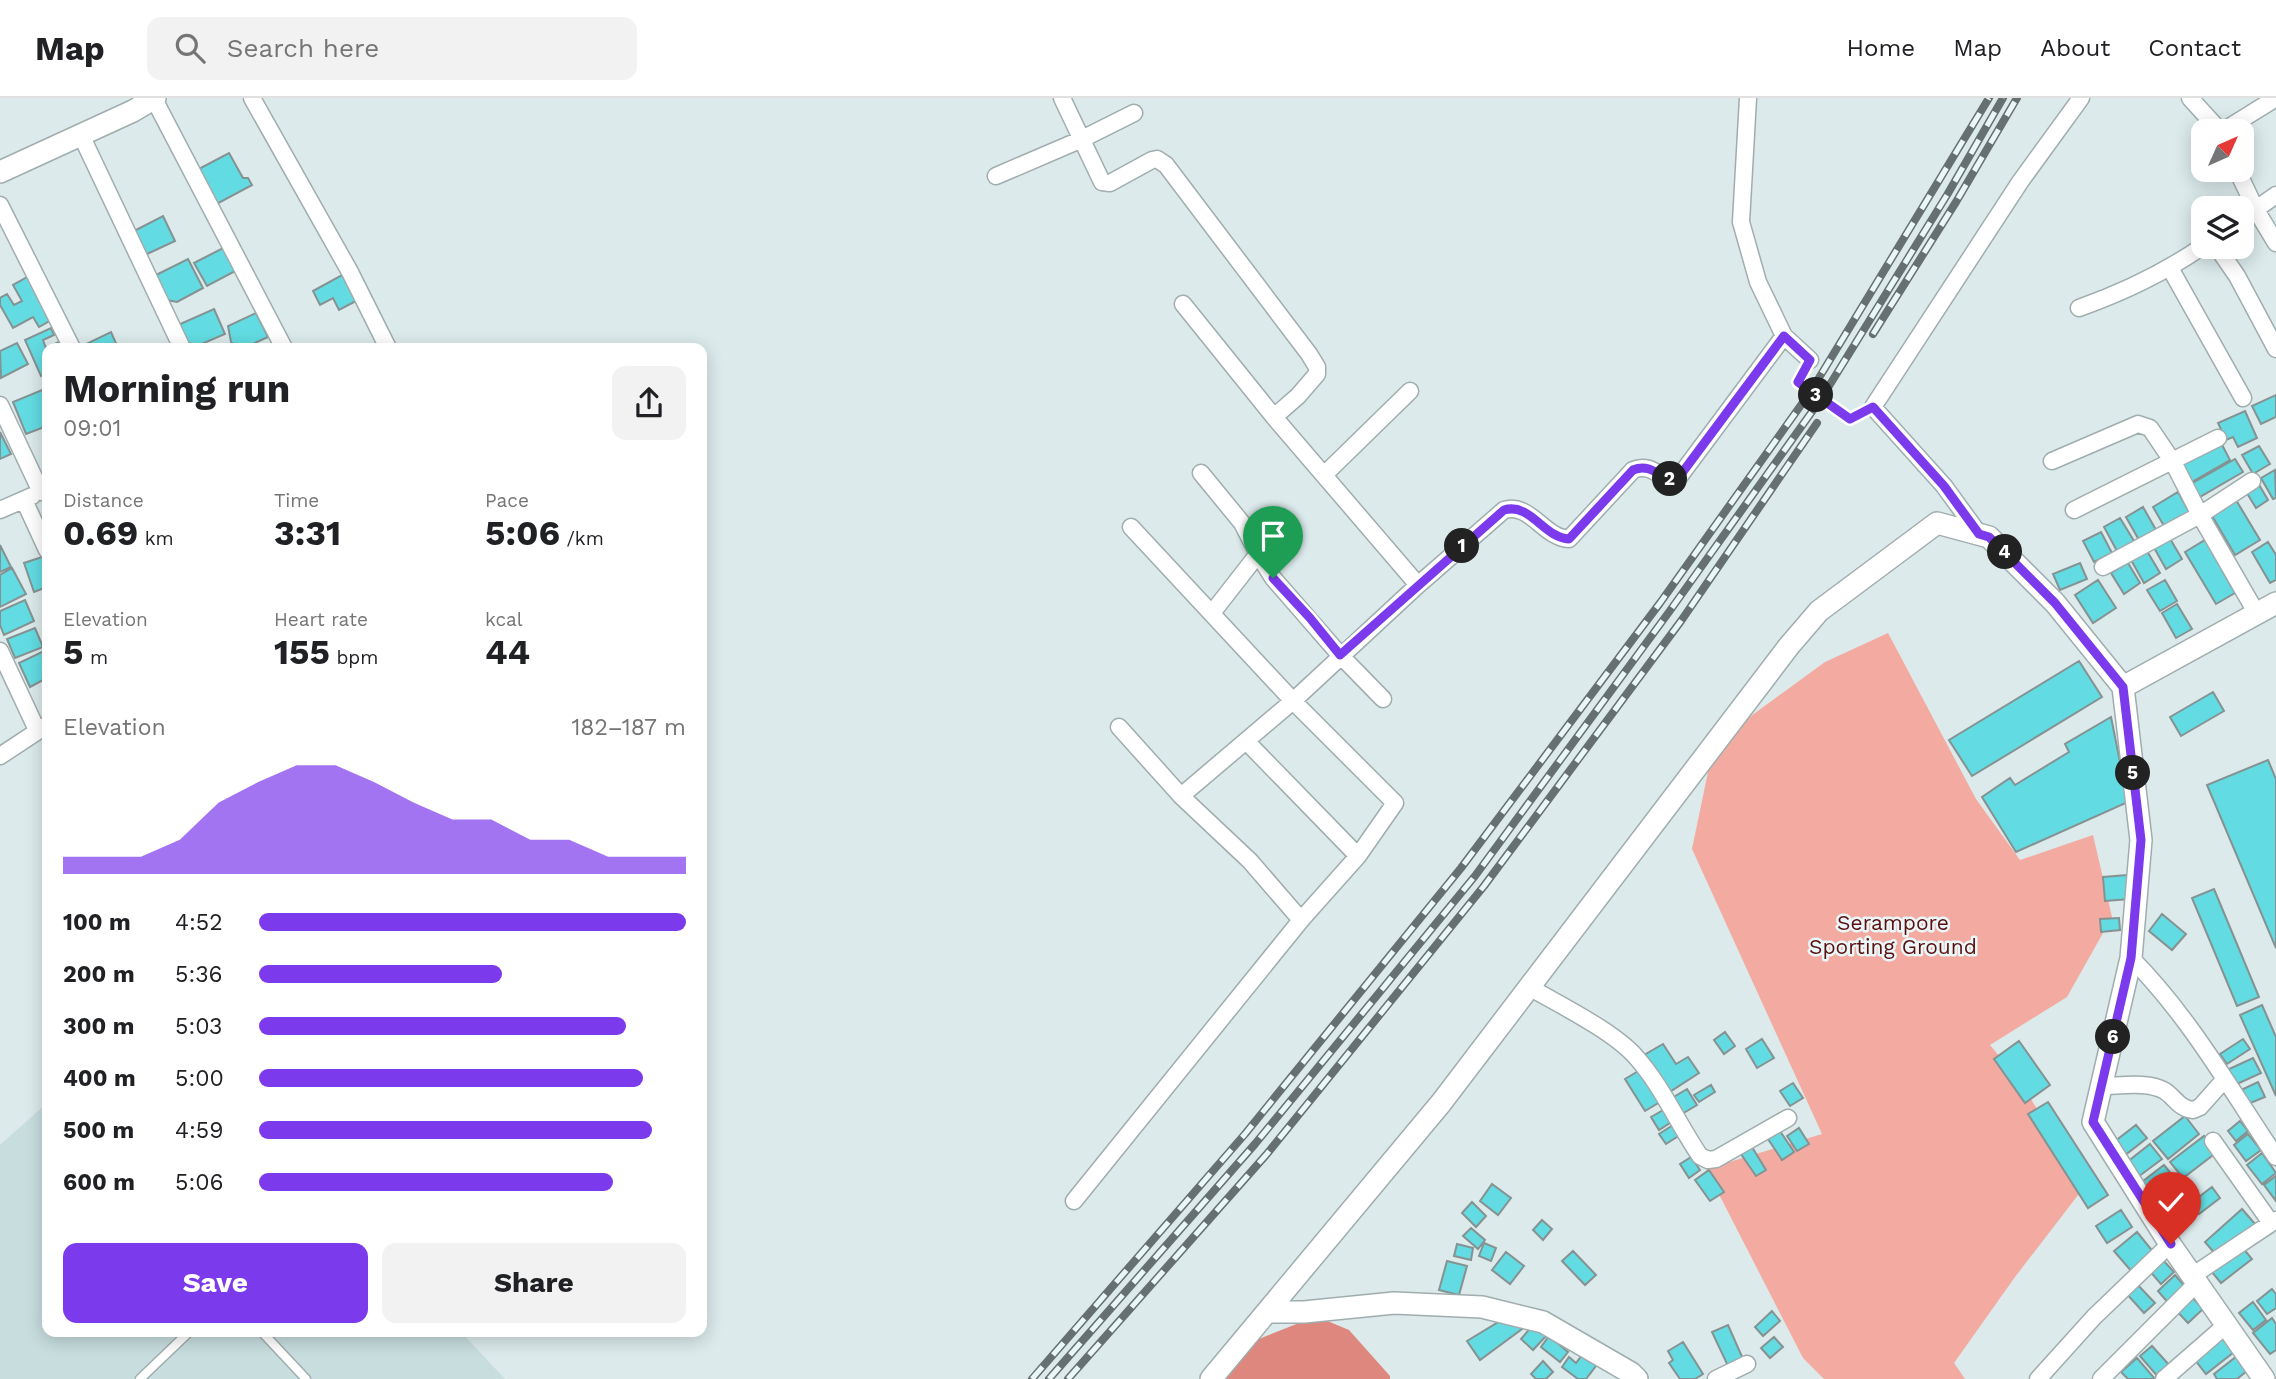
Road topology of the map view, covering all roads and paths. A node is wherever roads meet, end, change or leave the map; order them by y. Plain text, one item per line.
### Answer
1 (154, 98) edge
2 (252, 98) edge
3 (1062, 98) edge
4 (1748, 98) edge
5 (2081, 98) edge
6 (2190, 98) edge
7 (2276, 98) edge
8 (1134, 113) dead end
9 (2210, 119) edge
10 (2241, 119) edge
11 (81, 135) junction
12 (1080, 140) junction
13 (0, 172) edge
14 (996, 176) dead end
15 (2276, 195) edge
16 (0, 205) edge
17 (2254, 211) edge
18 (2254, 220) edge
19 (2276, 243) edge
20 (2191, 254) edge
21 (2225, 259) edge
22 (2170, 268) junction
23 (1183, 304) dead end
24 (2079, 309) dead end
25 (1784, 336) junction
26 (69, 343) edge
27 (179, 343) edge
28 (281, 343) edge
29 (386, 343) edge
30 (2276, 349) edge
31 (1810, 360) joint
32 (1410, 391) dead end
33 (2244, 398) dead end
34 (0, 405) edge
35 (1873, 407) junction
36 (1274, 417) junction
37 (2218, 438) dead end
38 (2052, 461) dead end
39 (2173, 462) junction
40 (1201, 473) dead end
41 (1324, 475) junction
42 (2252, 481) dead end
43 (42, 487) edge
44 (42, 492) edge
45 (24, 500) junction
46 (0, 510) edge
47 (2074, 510) dead end
48 (2200, 515) junction
49 (1131, 527) dead end
50 (1979, 534) junction
51 (42, 539) edge
52 (1258, 554) junction
53 (2103, 567) dead end
54 (1418, 585) junction
55 (2271, 607) edge
56 (1212, 613) junction
57 (0, 650) edge
58 (1340, 655) junction
59 (2123, 687) junction
60 (1383, 699) dead end
61 (1293, 701) junction
62 (42, 727) edge
63 (1119, 727) dead end
64 (1246, 741) junction
65 (0, 756) edge
66 (1181, 796) junction
67 (1358, 856) junction
68 (1301, 920) junction
69 (2131, 958) junction
70 (1529, 986) junction
71 (2224, 1080) junction
72 (2102, 1086) junction
73 (1788, 1118) dead end
74 (2213, 1141) dead end
75 (2276, 1157) edge
76 (1074, 1201) dead end
77 (2274, 1221) edge
78 (2171, 1244) junction
79 (2195, 1280) junction
80 (1268, 1312) junction
81 (2226, 1325) junction
82 (184, 1337) edge
83 (267, 1337) edge
84 (1747, 1364) dead end
85 (1630, 1377) edge
86 (140, 1379) edge
87 (306, 1379) edge
88 (1210, 1379) edge
89 (1716, 1379) edge
90 (2038, 1379) edge
91 (2101, 1379) edge
92 (2164, 1379) edge
93 (2264, 1379) edge

1 - 11 street
1 - 28 street
2 - 29 street
3 - 12 street
4 - 25 street
5 - 35 street
6 - 9 street
7 - 10 street
8 - 12 street
11 - 13 street
11 - 27 street
12 - 14 street
12 - 36 street
15 - 17 street
16 - 26 street
18 - 19 street
20 - 22 street
21 - 30 street
22 - 24 street
22 - 33 street
23 - 36 street
25 - 31 street
25 - 54 street
31 - 35 path
32 - 41 street
34 - 43 street
35 - 50 street
36 - 41 street
37 - 39 street
38 - 39 street
39 - 47 street
39 - 48 street
40 - 52 street
41 - 54 street
42 - 48 street
44 - 45 street
45 - 46 street
45 - 51 street
48 - 53 street
48 - 55 street
49 - 56 street
50 - 59 street
50 - 70 street
52 - 56 street
52 - 58 street
54 - 58 street
55 - 59 street
56 - 61 street
57 - 62 street
58 - 60 street
58 - 61 street
59 - 69 street
61 - 64 street
61 - 67 street
62 - 65 street
63 - 66 street
64 - 66 street
64 - 67 street
66 - 68 street
67 - 68 street
68 - 76 street
69 - 71 street
69 - 72 street
70 - 73 street
70 - 80 street
71 - 72 street
71 - 75 street
72 - 78 street
74 - 77 street
77 - 79 street
78 - 79 street
78 - 90 street
79 - 81 street
79 - 91 street
80 - 85 street
80 - 88 street
81 - 92 street
81 - 93 street
82 - 86 lane
83 - 87 lane
84 - 89 street

